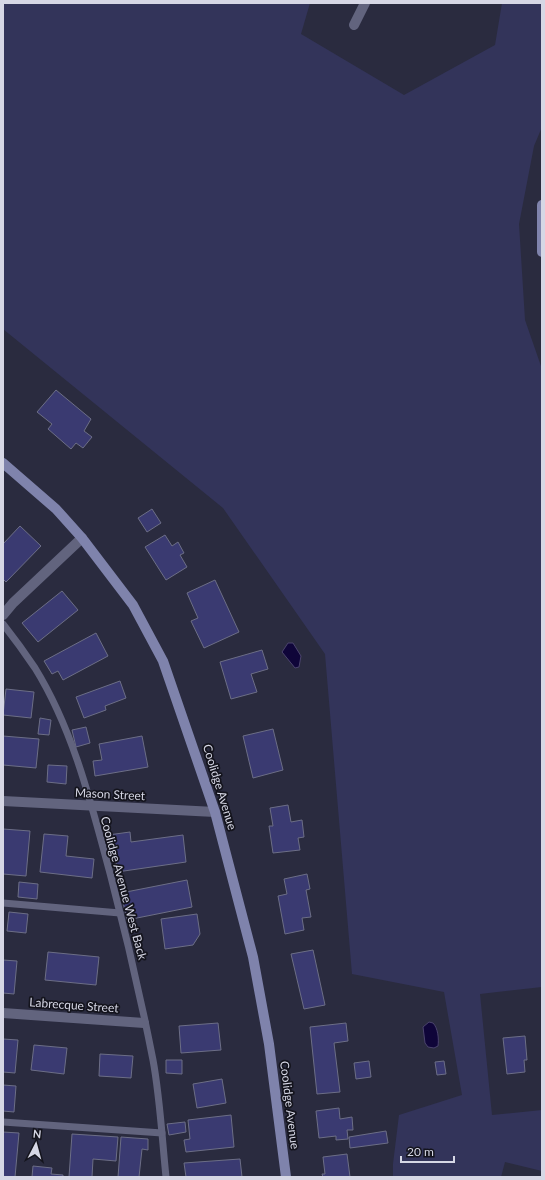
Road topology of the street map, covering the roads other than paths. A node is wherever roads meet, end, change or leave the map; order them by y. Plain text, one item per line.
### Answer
1 (365, 3) edge
2 (354, 25) dead end
3 (542, 205) edge
4 (542, 252) edge
5 (3, 463) edge
6 (82, 538) junction
7 (3, 615) edge
8 (3, 624) edge
9 (3, 801) edge
10 (92, 807) junction
11 (215, 812) junction
12 (3, 902) edge
13 (120, 913) junction
14 (3, 1013) edge
15 (144, 1023) junction
16 (3, 1122) edge
17 (162, 1133) junction
18 (166, 1177) edge
19 (286, 1177) edge

1 - 2 street
3 - 4 street
5 - 6 street, Coolidge Avenue
6 - 7 street
6 - 11 street, Coolidge Avenue
8 - 10 lane, Coolidge Avenue West Back
9 - 10 street, Mason Street
10 - 11 street, Mason Street
10 - 13 lane, Coolidge Avenue West Back
11 - 19 street, Coolidge Avenue
12 - 13 lane
13 - 15 lane, Coolidge Avenue West Back
14 - 15 street, Labrecque Street
15 - 17 lane, Coolidge Avenue West Back
16 - 17 lane
17 - 18 lane, Coolidge Avenue West Back

